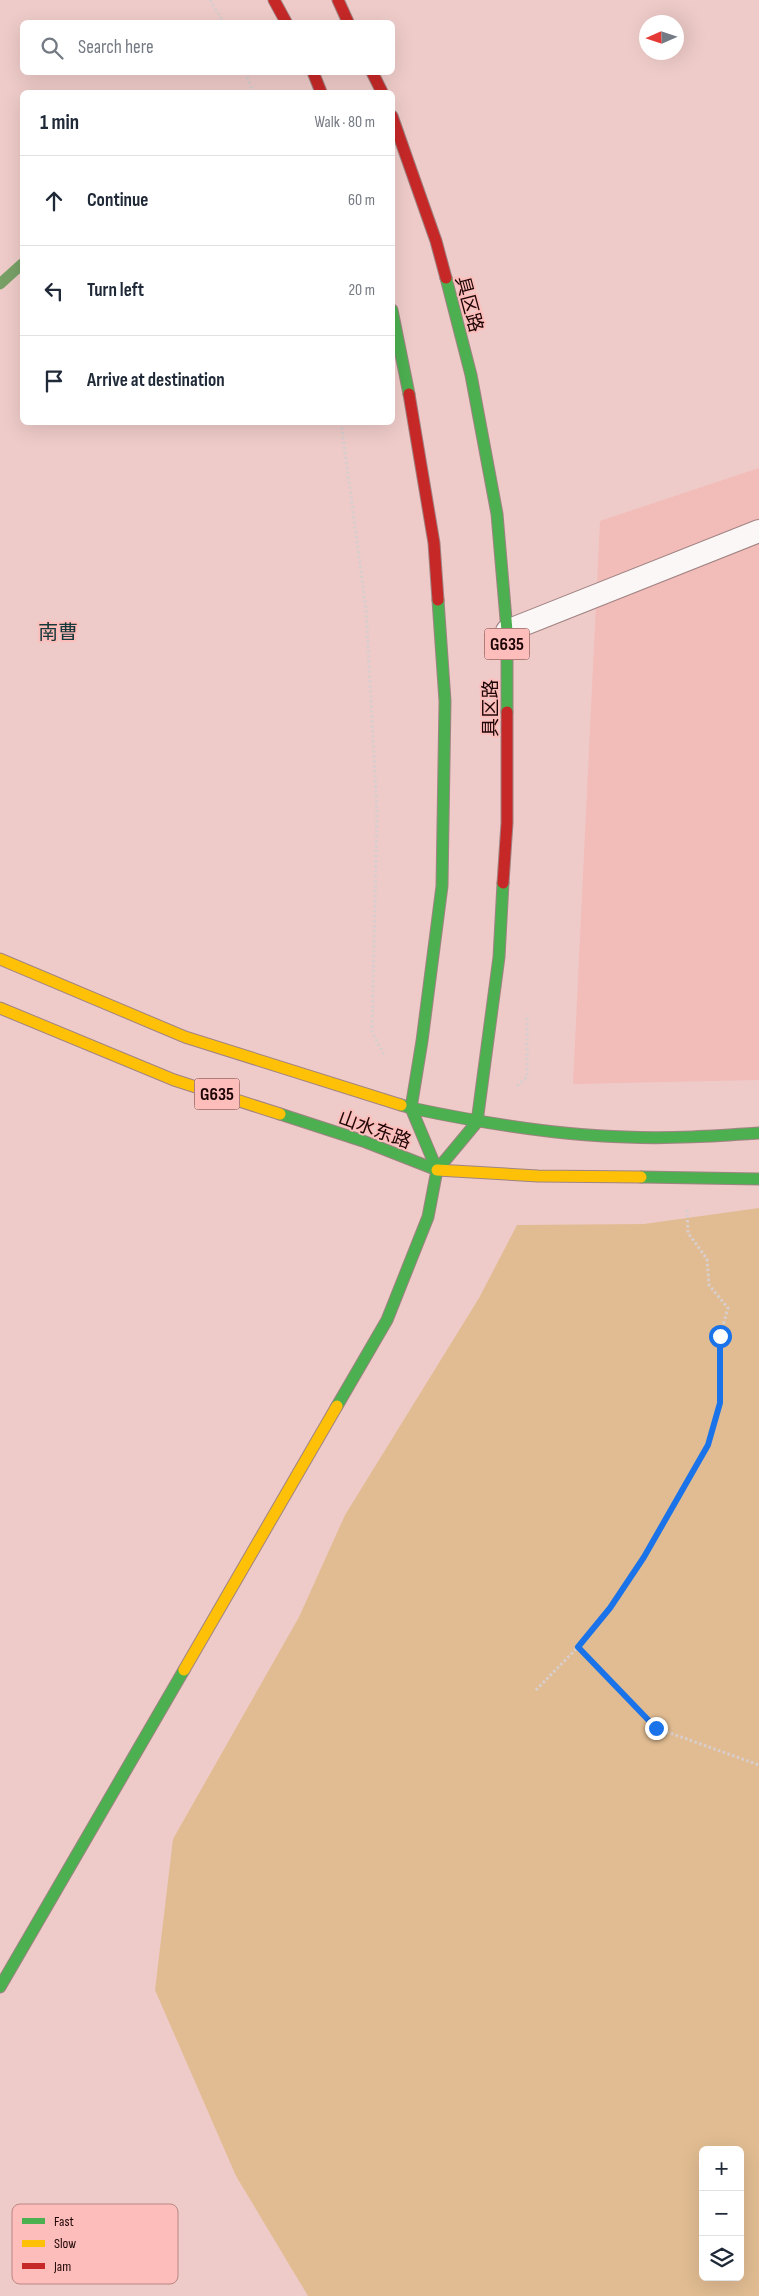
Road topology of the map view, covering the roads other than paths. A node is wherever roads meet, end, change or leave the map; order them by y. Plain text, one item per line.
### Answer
1 (274, 0) edge
2 (338, 0) edge
3 (285, 20) edge
4 (347, 20) edge
5 (314, 75) edge
6 (374, 75) edge
7 (320, 90) edge
8 (381, 90) edge
9 (395, 125) edge
10 (395, 322) edge
11 (759, 530) edge
12 (507, 631) junction
13 (0, 959) edge
14 (0, 1008) edge
15 (411, 1108) junction
16 (477, 1122) junction
17 (759, 1133) edge
18 (437, 1170) junction
19 (759, 1179) edge
20 (0, 1988) edge

1 - 3 main road
2 - 4 main road
5 - 7 main road
6 - 8 main road
9 - 12 main road, 具区路 / G635
10 - 15 main road
11 - 12 lane
12 - 16 main road, 具区路 / G635
13 - 15 main road, 山水东路 / G635
14 - 18 main road, 山水东路 / G635
15 - 16 main road, 山水东路
15 - 18 main road
16 - 17 main road, 山水东路
16 - 18 main road
18 - 19 main road, 山水东路
18 - 20 main road

